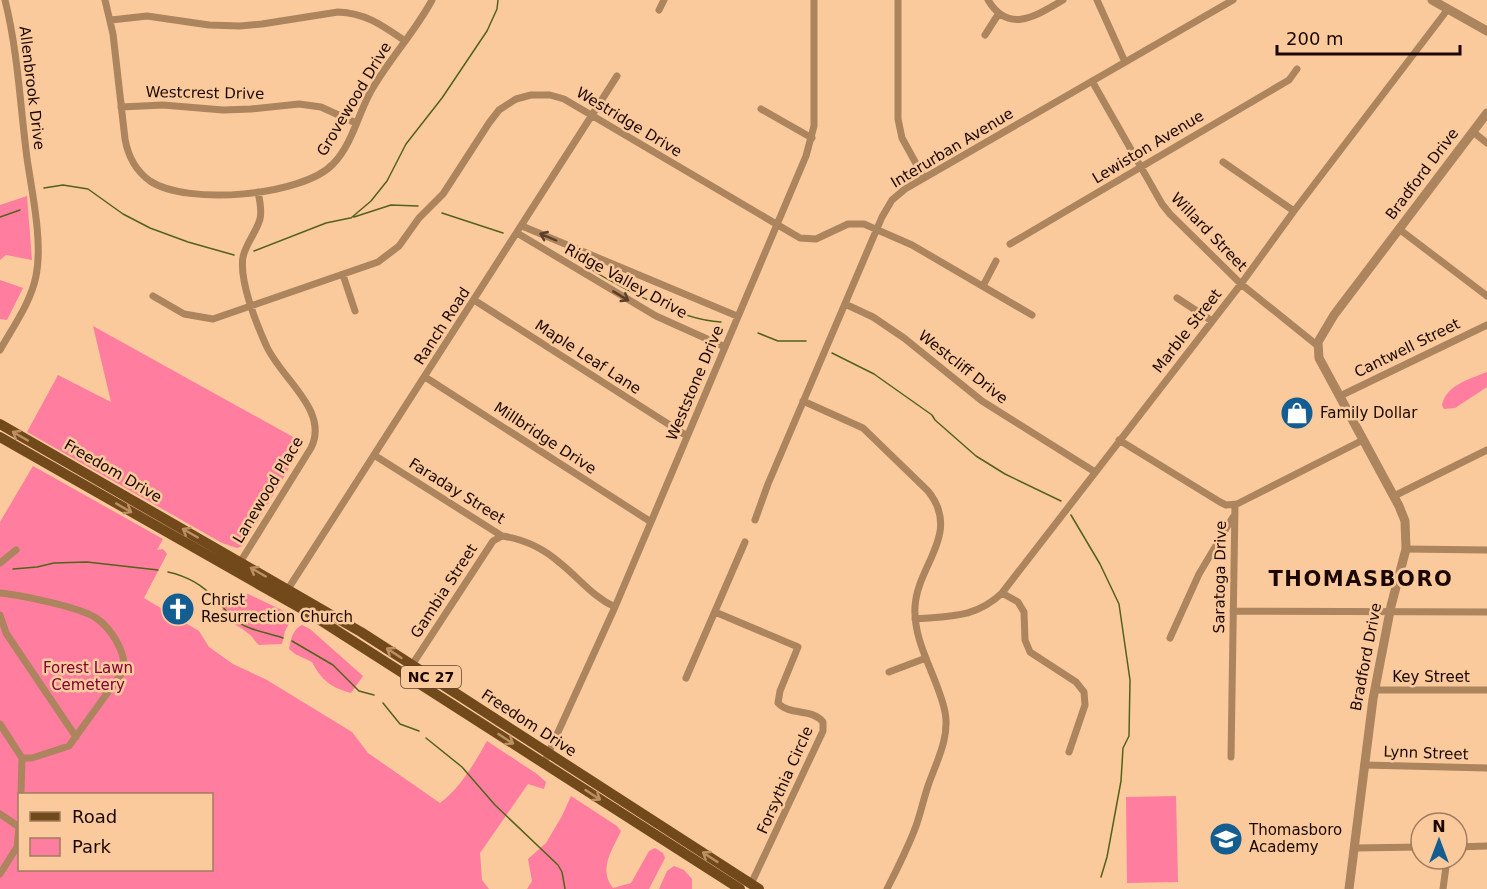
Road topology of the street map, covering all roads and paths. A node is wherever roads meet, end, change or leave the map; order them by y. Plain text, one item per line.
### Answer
1 (5, 0) edge
2 (105, 0) edge
3 (432, 0) edge
4 (664, 0) edge
5 (814, 0) edge
6 (898, 0) edge
7 (988, 0) edge
8 (1063, 0) edge
9 (1097, 0) edge
10 (1233, 0) edge
11 (1432, 0) edge
12 (1448, 9) junction
13 (659, 10) dead end
14 (999, 14) junction
15 (111, 20) junction
16 (1487, 31) edge
17 (985, 34) dead end
18 (405, 41) junction
19 (1125, 62) junction
20 (1297, 69) dead end
21 (617, 76) dead end
22 (1092, 81) junction
23 (122, 107) junction
24 (761, 109) dead end
25 (1487, 113) edge
26 (592, 115) junction
27 (356, 123) junction
28 (1473, 132) junction
29 (812, 138) junction
30 (1487, 143) edge
31 (1223, 162) dead end
32 (1141, 167) junction
33 (924, 178) junction
34 (258, 192) junction
35 (1294, 211) junction
36 (777, 225) junction
37 (522, 226) junction
38 (877, 229) junction
39 (1399, 229) junction
40 (517, 233) junction
41 (1010, 244) dead end
42 (996, 261) dead end
43 (343, 275) junction
44 (1241, 284) junction
45 (982, 286) junction
46 (1487, 296) edge
47 (153, 297) dead end
48 (1177, 298) dead end
49 (474, 300) junction
50 (844, 304) junction
51 (252, 306) junction
52 (355, 311) dead end
53 (1032, 315) dead end
54 (737, 316) junction
55 (1212, 321) junction
56 (1487, 325) edge
57 (1318, 346) junction
58 (725, 347) junction
59 (0, 350) edge
60 (425, 377) junction
61 (1340, 396) junction
62 (804, 400) junction
63 (0, 424) edge
64 (687, 436) junction
65 (0, 437) edge
66 (1119, 440) junction
67 (1364, 440) junction
68 (1487, 450) edge
69 (374, 455) junction
70 (51, 466) junction
71 (1095, 472) junction
72 (124, 495) junction
73 (1394, 496) junction
74 (1235, 505) junction
75 (1234, 515) junction
76 (755, 520) dead end
77 (651, 522) junction
78 (502, 536) junction
79 (745, 542) dead end
80 (1406, 549) junction
81 (16, 550) dead end
82 (1487, 550) edge
83 (0, 563) edge
84 (238, 566) junction
85 (288, 589) junction
86 (1002, 592) junction
87 (0, 593) edge
88 (615, 607) junction
89 (715, 612) junction
90 (1233, 612) junction
91 (1487, 612) edge
92 (1390, 613) junction
93 (0, 615) edge
94 (915, 619) junction
95 (1170, 638) dead end
96 (927, 658) junction
97 (412, 665) junction
98 (889, 672) dead end
99 (687, 678) dead end
100 (1375, 690) junction
101 (1487, 690) edge
102 (0, 724) edge
103 (76, 737) junction
104 (1069, 753) dead end
105 (22, 758) junction
106 (547, 758) junction
107 (1231, 758) dead end
108 (1364, 765) junction
109 (1487, 768) edge
110 (21, 793) edge
111 (0, 814) edge
112 (18, 825) edge
113 (18, 840) edge
114 (1487, 846) edge
115 (1409, 847) edge
116 (1469, 847) edge
117 (1354, 848) junction
118 (1445, 871) edge
119 (0, 874) edge
120 (755, 887) edge
121 (740, 889) edge
122 (887, 889) edge
123 (1349, 889) edge
124 (1443, 889) edge

1 - 59 street, Allenbrook Drive
2 - 15 street, Grovewood Drive
3 - 18 street, Grovewood Drive
4 - 13 street
5 - 29 street, Weststone Drive
6 - 33 street
7 - 14 street
8 - 14 street
9 - 19 street
10 - 19 street, Interurban Avenue
11 - 12 street
12 - 16 street
12 - 35 street, Marble Street
14 - 17 street
15 - 18 street
15 - 23 street, Grovewood Drive
18 - 27 street, Grovewood Drive
19 - 22 street, Interurban Avenue
20 - 32 street, Lewiston Avenue
21 - 26 street, Ranch Road
22 - 32 street, Willard Street
22 - 33 street, Interurban Avenue
23 - 27 street, Westcrest Drive
23 - 34 street, Grovewood Drive
24 - 29 street
25 - 28 street, Bradford Drive
26 - 36 street, Westridge Drive
26 - 37 street, Ranch Road
26 - 43 street, Westridge Drive
27 - 34 street, Grovewood Drive
28 - 30 street
28 - 39 street, Bradford Drive
29 - 36 street, Weststone Drive
31 - 35 street
32 - 41 street, Lewiston Avenue
32 - 44 street, Willard Street
33 - 38 street, Interurban Avenue
34 - 51 street, Lanewood Place
35 - 44 street, Marble Street
36 - 38 street, Westridge Drive
36 - 54 street, Weststone Drive
37 - 40 street, Ranch Road
54 -> 37 street, Ridge Valley Drive
38 - 45 street, Westridge Drive
38 - 50 street, Interurban Avenue
39 - 46 street
39 - 57 street, Bradford Drive
40 - 49 street, Ranch Road
40 -> 58 street, Ridge Valley Drive
42 - 45 street
43 - 51 street, Westridge Drive
43 - 52 street
44 - 55 street, Marble Street
44 - 57 street, Willard Street
45 - 53 street, Westridge Drive
47 - 51 street, Westridge Drive
48 - 55 street
49 - 60 street, Ranch Road
49 - 64 street, Maple Leaf Lane
50 - 62 street, Interurban Avenue
50 - 71 street, Westcliff Drive
51 - 84 street, Lanewood Place
54 - 58 street, Weststone Drive
55 - 66 street, Marble Street
56 - 61 street, Cantwell Street
57 - 61 street, Bradford Drive
58 - 64 street, Weststone Drive
60 - 69 street, Ranch Road
60 - 77 street, Millbridge Drive
61 - 67 street, Bradford Drive
62 - 76 street, Interurban Avenue
62 - 94 street
72 -> 63 main road, Freedom Drive / NC 27
64 - 77 street, Weststone Drive
65 - 70 main road, Freedom Drive / NC 27
66 - 71 street, Marble Street
66 - 74 street
67 - 73 street, Bradford Drive
67 - 74 street, Saratoga Drive
68 - 73 street
69 - 78 street, Faraday Street
69 - 85 street, Ranch Road
70 - 72 main road
70 -> 84 main road, Freedom Drive / NC 27
71 - 86 street, Marble Street
84 -> 72 main road, Freedom Drive / NC 27
73 - 80 street, Bradford Drive
74 - 75 street, Saratoga Drive
75 - 90 street, Saratoga Drive
75 - 95 street
77 - 88 street, Weststone Drive
78 - 88 street, Faraday Street
78 - 97 street, Gambia Street
79 - 89 street
80 - 82 street
80 - 92 street, Bradford Drive
81 - 83 street
85 -> 84 main road, Freedom Drive / NC 27
84 -> 106 main road, Freedom Drive / NC 27
97 -> 85 main road, Freedom Drive / NC 27
86 - 94 street, Marble Street
86 - 104 street
87 - 103 street
88 - 106 street, Weststone Drive
89 - 99 street
89 - 120 street, Forsythia Circle
90 - 92 street
90 - 107 street, Saratoga Drive
91 - 92 street
92 - 100 street, Bradford Drive
93 - 103 street
94 - 96 street
96 - 98 street
96 - 122 street
97 - 106 main road, Freedom Drive / NC 27
100 - 101 street, Key Street
100 - 108 street, Bradford Drive
102 - 105 street
103 - 105 street
105 - 110 street
120 -> 106 main road, Freedom Drive / NC 27
106 -> 121 main road, Freedom Drive / NC 27
108 - 109 street, Lynn Street
108 - 117 street, Bradford Drive
111 - 112 street
113 - 119 street
114 - 116 street
115 - 117 street
117 - 123 street, Bradford Drive
118 - 124 street

